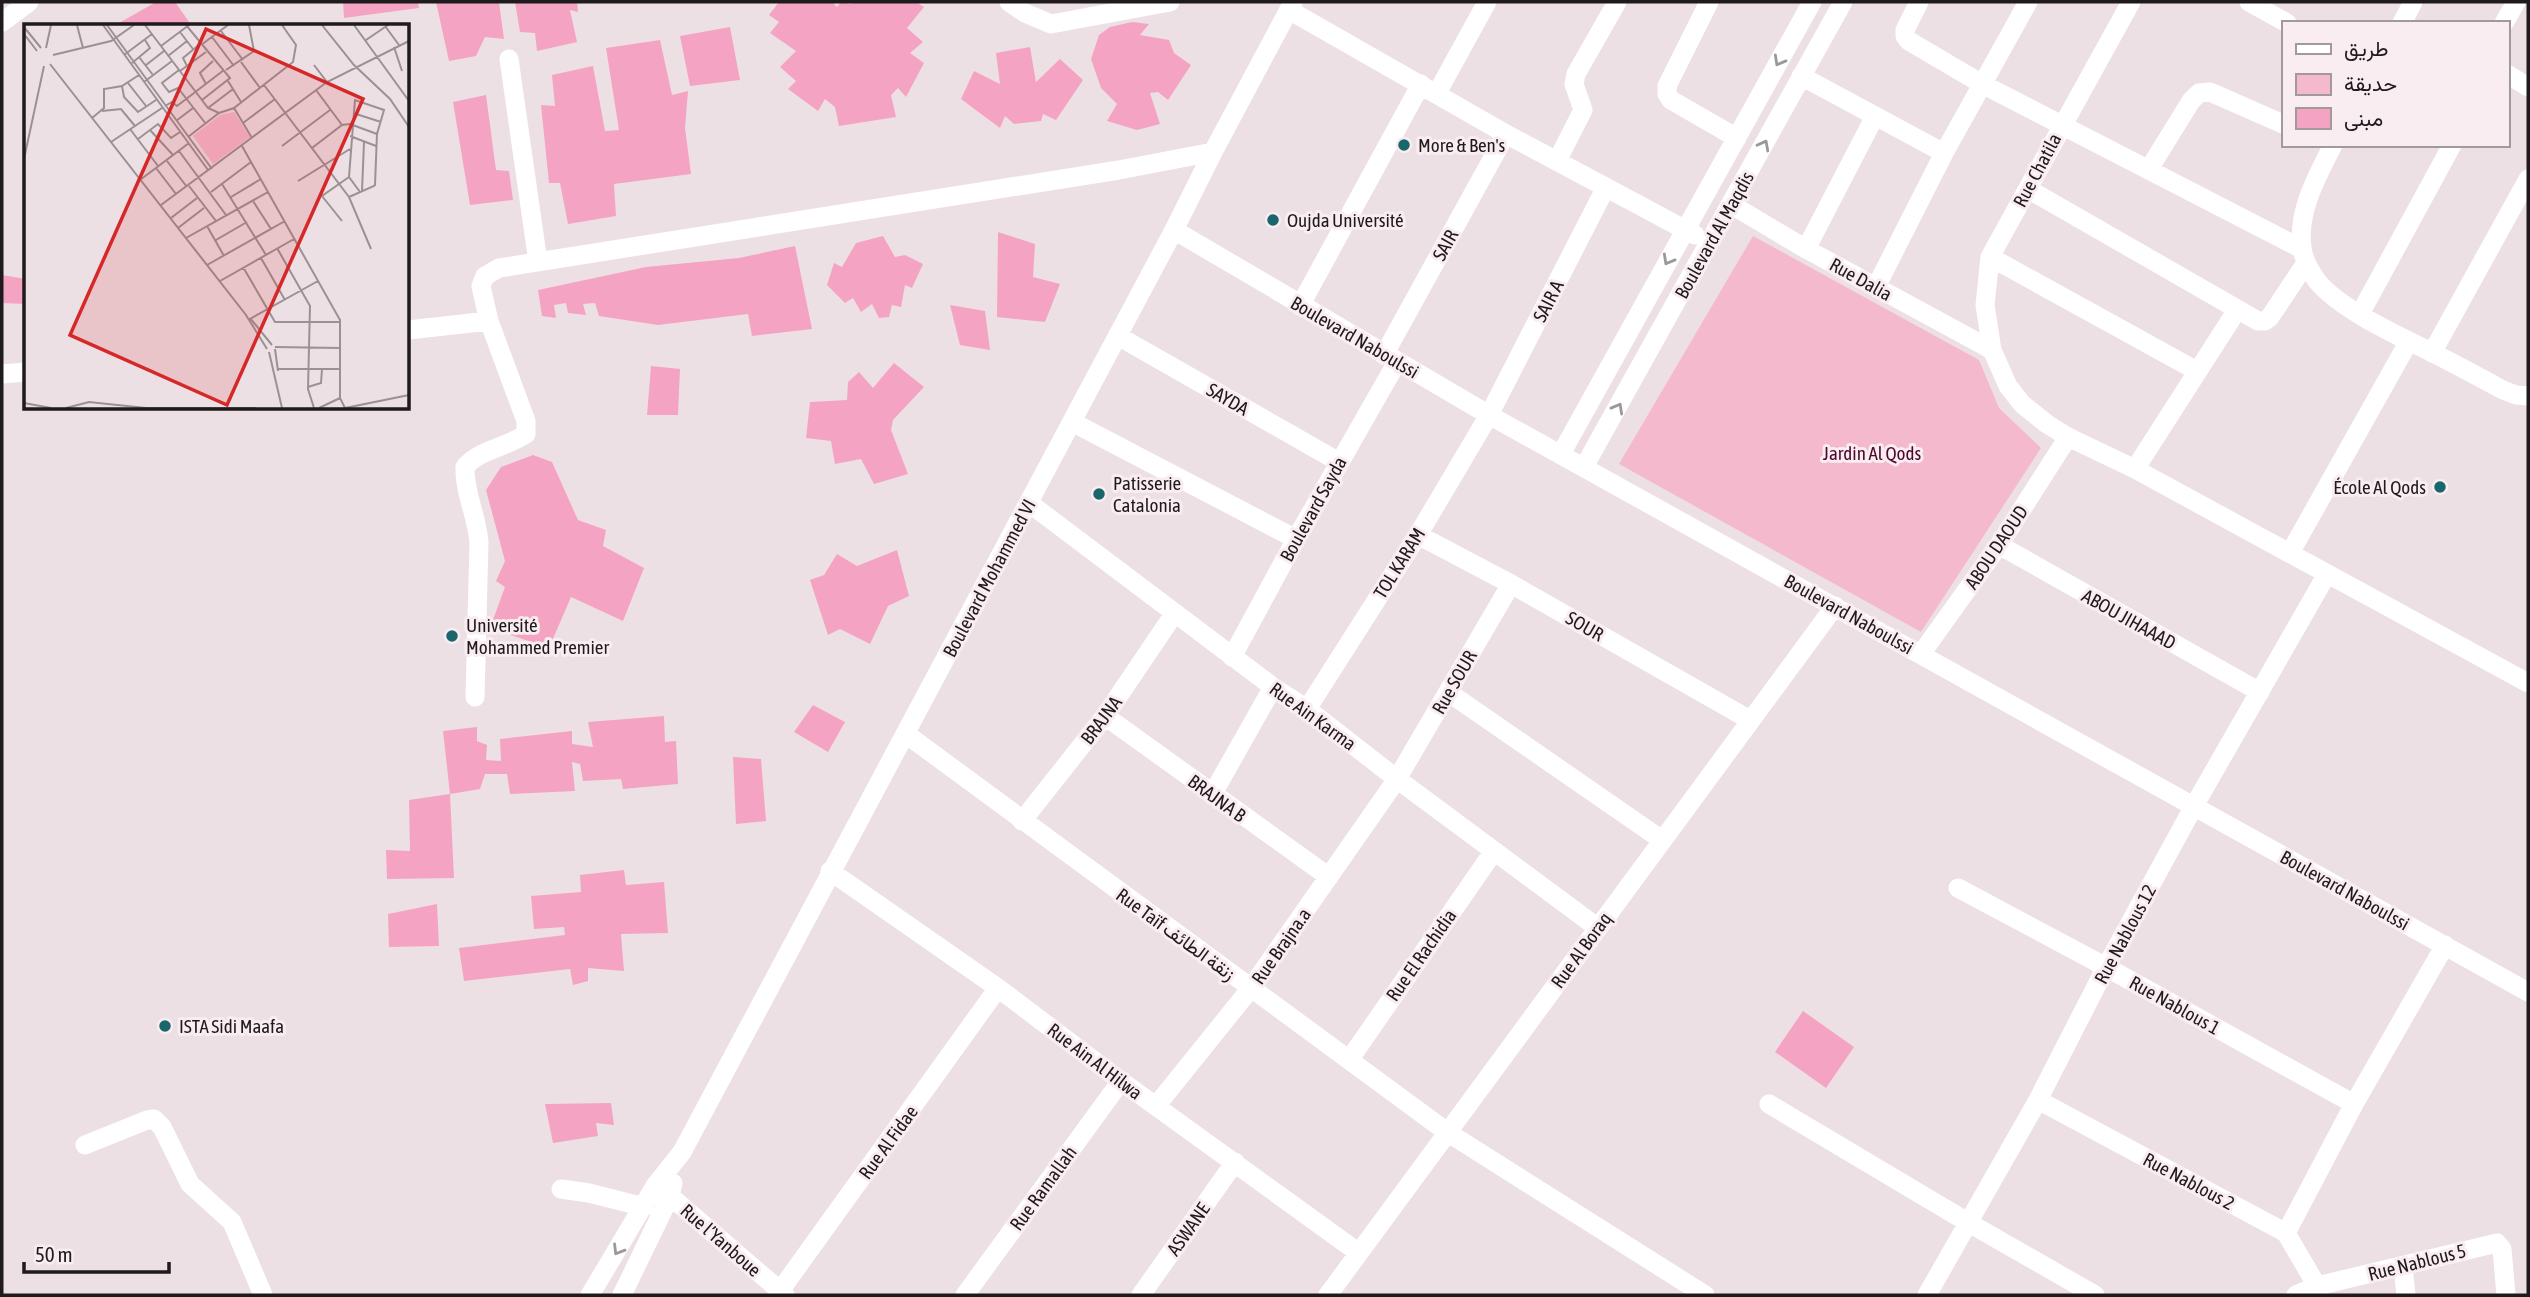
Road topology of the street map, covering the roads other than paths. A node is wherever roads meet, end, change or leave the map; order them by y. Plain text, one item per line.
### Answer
1 (29, 2) edge
2 (1009, 2) edge
3 (1170, 2) edge
4 (1487, 2) edge
5 (1617, 2) edge
6 (1709, 2) edge
7 (1812, 2) edge
8 (1843, 2) edge
9 (1919, 2) edge
10 (2028, 2) edge
11 (2131, 2) edge
12 (2249, 2) edge
13 (2516, 2) edge
14 (1291, 6) edge
15 (2283, 21) edge
16 (2505, 21) edge
17 (2, 22) edge
18 (509, 60) dead end
19 (2509, 75) edge
20 (1801, 76) junction
21 (1982, 84) junction
22 (2528, 87) edge
23 (1429, 88) junction
24 (1875, 116) junction
25 (2282, 124) edge
26 (2061, 125) junction
27 (1506, 134) junction
28 (1737, 138) junction
29 (2331, 147) edge
30 (2451, 147) edge
31 (1213, 152) junction
32 (1944, 153) junction
33 (1557, 160) junction
34 (2150, 169) junction
35 (2528, 179) edge
36 (1606, 187) junction
37 (2028, 188) junction
38 (1731, 205) junction
39 (1174, 230) junction
40 (1685, 230) junction
41 (1710, 244) junction
42 (1806, 249) junction
43 (2304, 256) junction
44 (1990, 257) junction
45 (538, 262) junction
46 (1876, 287) junction
47 (1300, 306) junction
48 (2237, 310) junction
49 (2360, 314) junction
50 (489, 321) junction
51 (410, 330) edge
52 (1118, 336) junction
53 (2409, 341) junction
54 (1992, 351) junction
55 (2432, 352) junction
56 (1391, 359) junction
57 (2197, 371) junction
58 (24, 372) edge
59 (2, 374) edge
60 (2528, 396) edge
61 (1489, 415) junction
62 (1072, 422) junction
63 (2068, 437) junction
64 (1561, 454) junction
65 (1339, 462) junction
66 (1584, 467) junction
67 (2135, 469) junction
68 (1029, 503) junction
69 (1418, 535) junction
70 (1296, 539) junction
71 (1999, 545) junction
72 (2290, 553) junction
73 (2326, 574) junction
74 (1511, 584) junction
75 (1835, 606) junction
76 (1174, 614) junction
77 (1922, 654) junction
78 (1233, 657) junction
79 (2528, 683) edge
80 (1273, 687) junction
81 (1448, 692) junction
82 (2260, 692) junction
83 (475, 697) dead end
84 (1307, 709) junction
85 (1105, 716) junction
86 (1750, 720) junction
87 (906, 734) junction
88 (1397, 779) junction
89 (1212, 795) junction
90 (2194, 806) junction
91 (1021, 821) junction
92 (1662, 840) junction
93 (1494, 851) junction
94 (830, 871) junction
95 (1329, 877) junction
96 (1958, 888) dead end
97 (1598, 928) junction
98 (2445, 945) junction
99 (2106, 967) junction
100 (998, 988) junction
101 (1251, 988) junction
102 (2528, 992) edge
103 (1349, 1060) junction
104 (1121, 1081) junction
105 (2038, 1100) junction
106 (1769, 1104) dead end
107 (2354, 1104) junction
108 (1156, 1107) junction
109 (1447, 1132) junction
110 (85, 1145) dead end
111 (1235, 1162) junction
112 (561, 1189) dead end
113 (663, 1191) junction
114 (643, 1207) junction
115 (1969, 1223) junction
116 (2286, 1233) junction
117 (1359, 1253) junction
118 (2403, 1267) junction
119 (2318, 1291) edge
120 (781, 1294) edge
121 (263, 1295) edge
122 (590, 1295) edge
123 (622, 1295) edge
124 (965, 1295) edge
125 (1141, 1295) edge
126 (1328, 1295) edge
127 (1705, 1295) edge
128 (1927, 1295) edge
129 (2095, 1295) edge
130 (2295, 1295) edge
131 (2406, 1295) edge
132 (2506, 1295) edge

1 - 17 street
2 - 3 street
4 - 23 street
5 - 33 street
6 - 28 street
7 -> 28 street, Boulevard Al Maqdis
8 - 20 street, Boulevard Al Maqdis
9 - 21 street
10 - 21 street
11 - 26 street, Rue Chatila
12 - 15 street
13 - 16 street
14 - 23 street
14 - 31 street, Boulevard Mohammed VI
18 - 45 street
19 - 22 street
20 - 24 street
38 -> 20 street, Boulevard Al Maqdis
21 - 26 street
21 - 32 street
23 - 27 street
23 - 47 street
24 - 32 street
24 - 42 street
25 - 34 street
26 - 34 street
26 - 37 street, Rue Chatila
27 - 33 street
27 - 56 street, SAIR
28 - 40 street, Boulevard Al Maqdis
29 - 43 street
30 - 49 street
31 - 39 street, Boulevard Mohammed VI
31 - 45 street
32 - 46 street
33 - 36 street
34 - 43 street
35 - 55 street
36 - 40 street
36 - 61 street, SAIR A
37 - 44 street, Rue Chatila
37 - 48 street
38 - 41 street, Boulevard Al Maqdis
38 - 42 street, Rue Dalia
39 - 47 street, Boulevard Naboulssi
39 - 52 street, Boulevard Mohammed VI
40 - 41 street
40 -> 64 street, Boulevard Al Maqdis
66 -> 41 street, Boulevard Al Maqdis
42 - 46 street, Rue Dalia
43 - 48 street
43 - 49 street
44 - 54 street, Rue Chatila
44 - 57 street
45 - 50 street
46 - 54 street, Rue Dalia
47 - 56 street, Boulevard Naboulssi
48 - 57 street
49 - 53 street
50 - 51 street
50 - 83 street
52 - 62 street, Boulevard Mohammed VI
52 - 65 street, SAYDA
53 - 55 street
53 - 72 street
54 - 63 street, Rue Chatila
55 - 60 street
56 - 61 street, Boulevard Naboulssi
56 - 65 street, Boulevard Sayda
57 - 67 street
58 - 59 street
61 - 64 street, Boulevard Naboulssi
61 - 69 street, TOL KARAM
62 - 68 street, Boulevard Mohammed VI
62 - 70 street
63 - 67 street, Rue Chatila
63 - 71 street, ABOU DAOUD
64 - 66 street, Boulevard Naboulssi
65 - 70 street, Boulevard Sayda
66 - 75 street, Boulevard Naboulssi
67 - 72 street, Rue Chatila
68 - 76 street, Rue Ain Karma
68 - 87 street, Boulevard Mohammed VI
69 - 74 street, SOUR
69 - 84 street, TOL KARAM
70 - 78 street, Boulevard Sayda
71 - 77 street, ABOU DAOUD
71 - 82 street, ABOU JIHAAAD
72 - 73 street, Rue Chatila
73 - 79 street, Rue Chatila
73 - 82 street, Rue Nablous 12
74 - 81 street, Rue SOUR
74 - 86 street, SOUR
75 - 77 street, Boulevard Naboulssi
75 - 86 street, Rue Al Boraq
76 - 78 street, Rue Ain Karma
76 - 85 street, BRAJNA
77 - 90 street, Boulevard Naboulssi
78 - 80 street, Rue Ain Karma
80 - 84 street, Rue Ain Karma
80 - 89 street
81 - 88 street, Rue SOUR
81 - 92 street
82 - 90 street, Rue Nablous 12
84 - 88 street, Rue Ain Karma
85 - 89 street, BRAJNA B
85 - 91 street, BRAJNA
86 - 92 street, Rue Al Boraq
87 - 91 street, Rue Taïf زنقة الطائف
87 - 94 street, Boulevard Mohammed VI
88 - 93 street, Rue Ain Karma
88 - 95 street, Rue Brajna.a
89 - 95 street, BRAJNA B
90 - 98 street, Boulevard Naboulssi
90 - 99 street, Rue Nablous 12
91 - 101 street, Rue Taïf زنقة الطائف
92 - 97 street, Rue Al Boraq
93 - 97 street, Rue Ain Karma
93 - 103 street, Rue El Rachidia
94 - 100 street, Rue Ain Al Hilwa
94 - 113 street, Boulevard Mohammed VI
95 - 101 street, Rue Brajna.a
96 - 99 street, Rue Nablous 1
97 - 109 street, Rue Al Boraq
98 - 102 street, Boulevard Naboulssi
98 - 107 street
99 - 105 street, Rue Nablous 12
99 - 107 street, Rue Nablous 1
100 - 104 street, Rue Ain Al Hilwa
100 - 120 street, Rue Al Fidae
101 - 103 street, Rue Taïf زنقة الطائف
101 - 108 street, Rue Brajna.a
103 - 109 street, Rue Taïf زنقة الطائف
104 - 108 street, Rue Ain Al Hilwa
104 - 124 street, Rue Ramallah
105 - 115 street, Rue Nablous 12
105 - 116 street, Rue Nablous 2
106 - 115 street
107 - 116 street
108 - 111 street, Rue Ain Al Hilwa
109 - 117 street, Rue Al Boraq
109 - 127 street, Rue Taïf زنقة الطائف
110 - 121 street
111 - 117 street, Rue Ain Al Hilwa
111 - 125 street, ASWANE
112 - 114 street
113 - 114 street, Boulevard Mohammed VI
113 - 120 street, Rue l’Yanboue
113 - 123 street, Boulevard Mohammed VI
114 -> 122 street, Boulevard Mohammed VI
115 - 128 street, Rue Nablous 12
115 - 129 street
116 - 119 street
117 - 126 street, Rue Al Boraq
118 - 119 street, Rue Nablous 5
118 - 131 street
118 - 132 street, Rue Nablous 5
119 - 130 street, Rue Nablous 5

